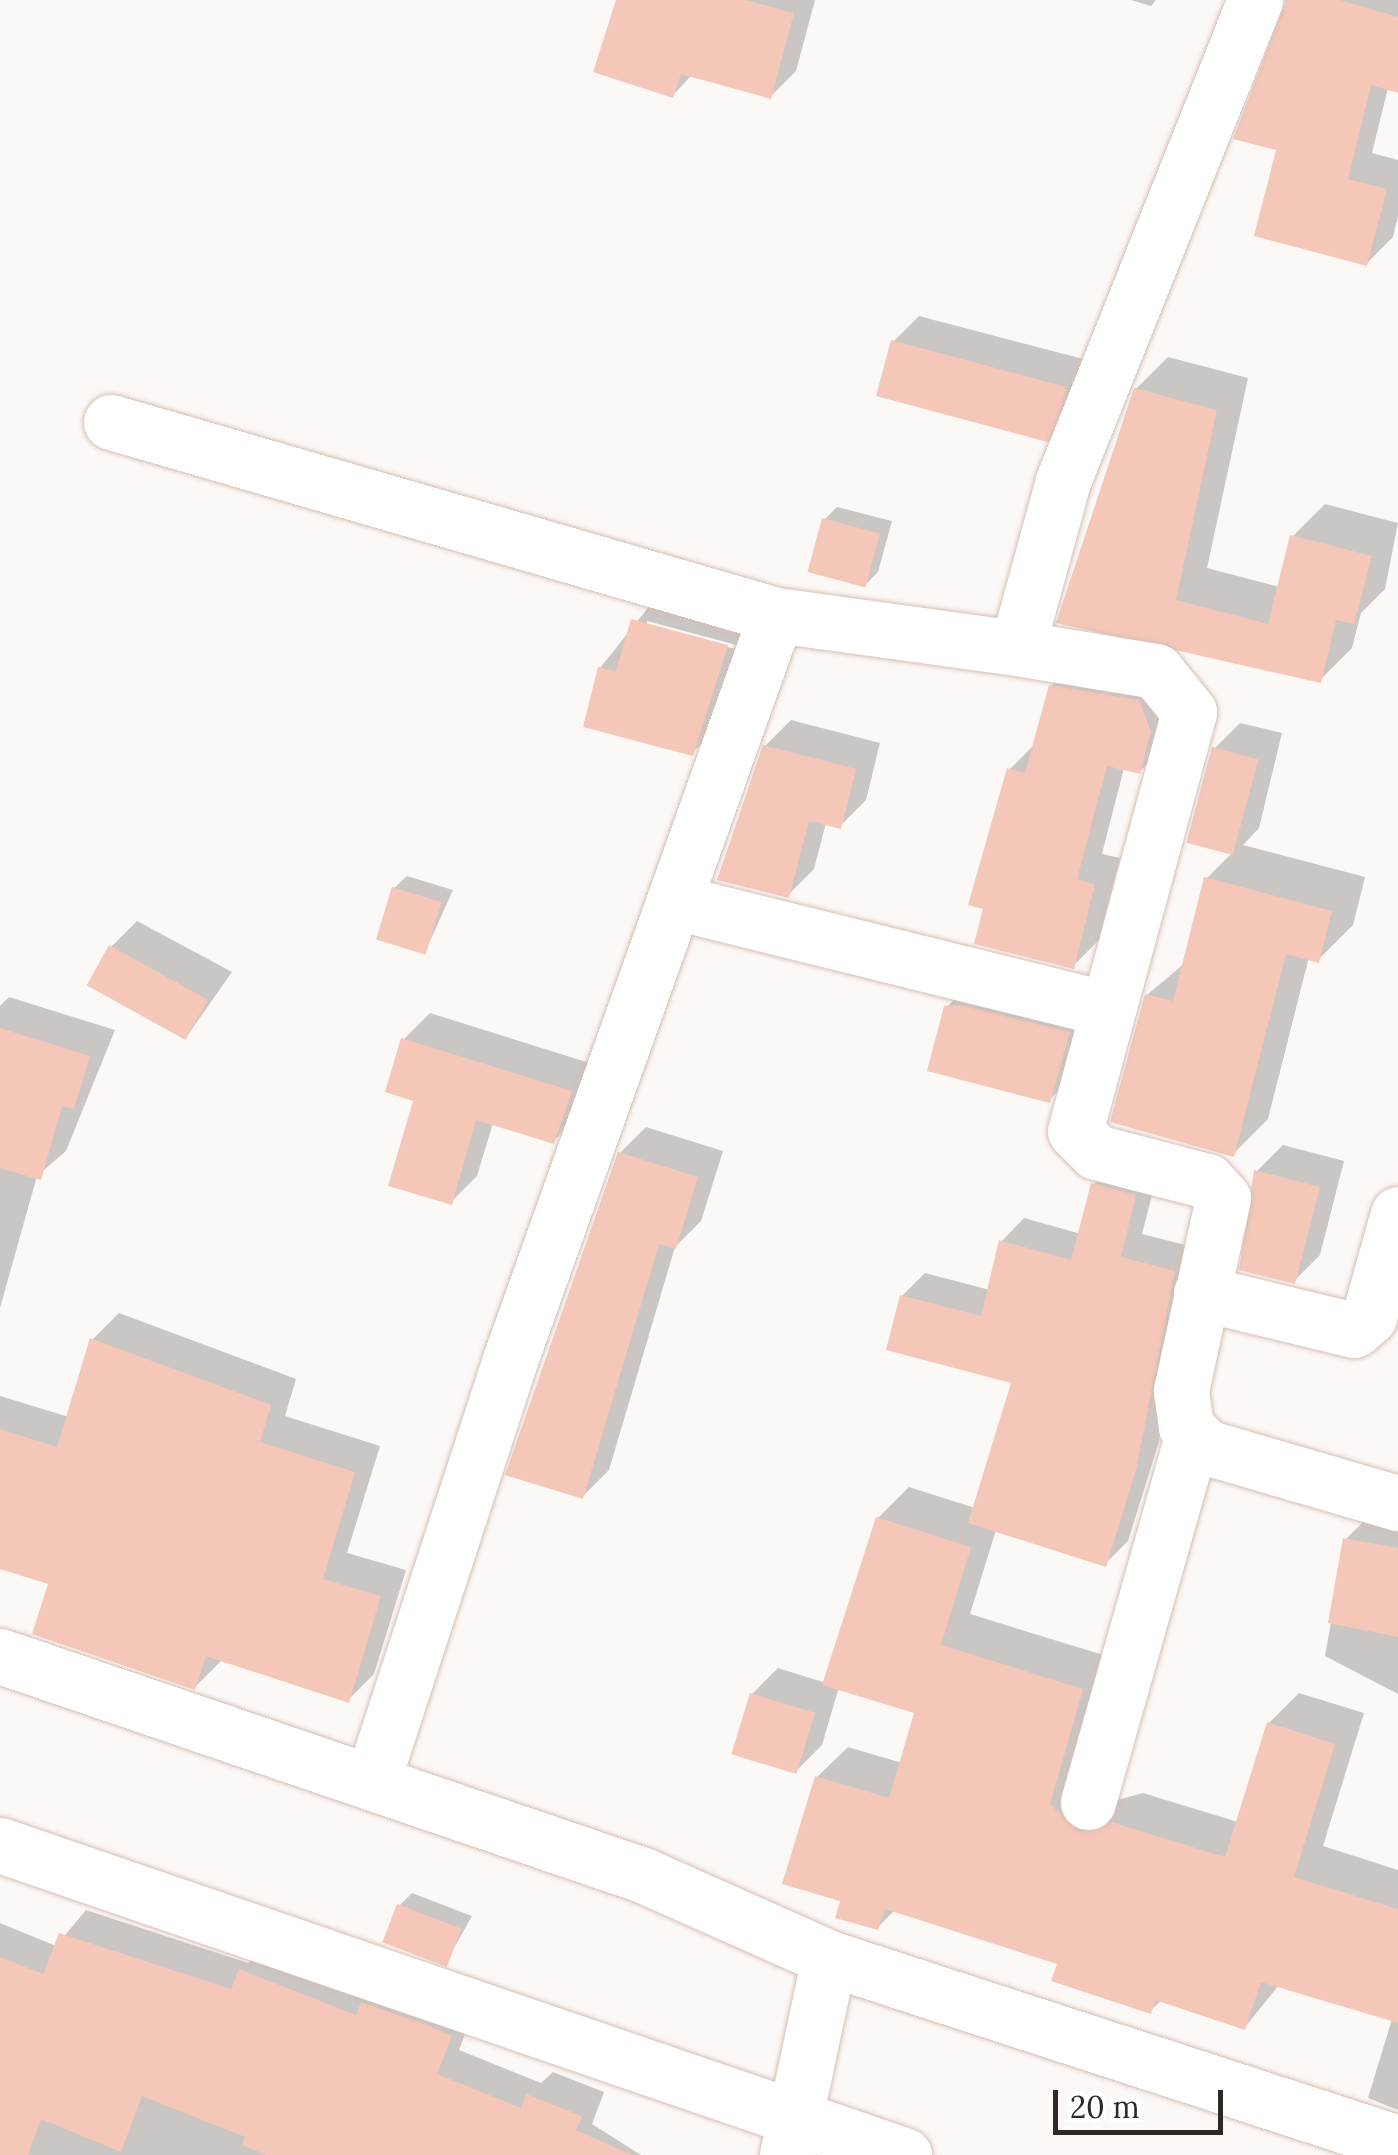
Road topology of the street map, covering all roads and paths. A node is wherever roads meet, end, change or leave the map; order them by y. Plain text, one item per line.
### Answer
1 (1255, 0) edge
2 (111, 422) dead end
3 (776, 615) junction
4 (1017, 648) junction
5 (680, 903) junction
6 (1107, 1009) junction
7 (1398, 1214) edge
8 (1201, 1293) junction
9 (1192, 1436) junction
10 (1398, 1502) edge
11 (0, 1656) edge
12 (373, 1779) junction
13 (1088, 1802) dead end
14 (0, 1844) edge
15 (827, 1980) junction
16 (791, 2124) edge
17 (1398, 2142) edge
18 (904, 2155) edge

1 - 4 street
2 - 3 street
3 - 4 street
3 - 5 street
4 - 6 street
5 - 6 street
5 - 12 street
6 - 8 street
7 - 8 street
8 - 9 street
9 - 10 street
9 - 13 street
11 - 12 street
12 - 15 street
14 - 16 street
15 - 16 street
15 - 17 street
16 - 18 street

